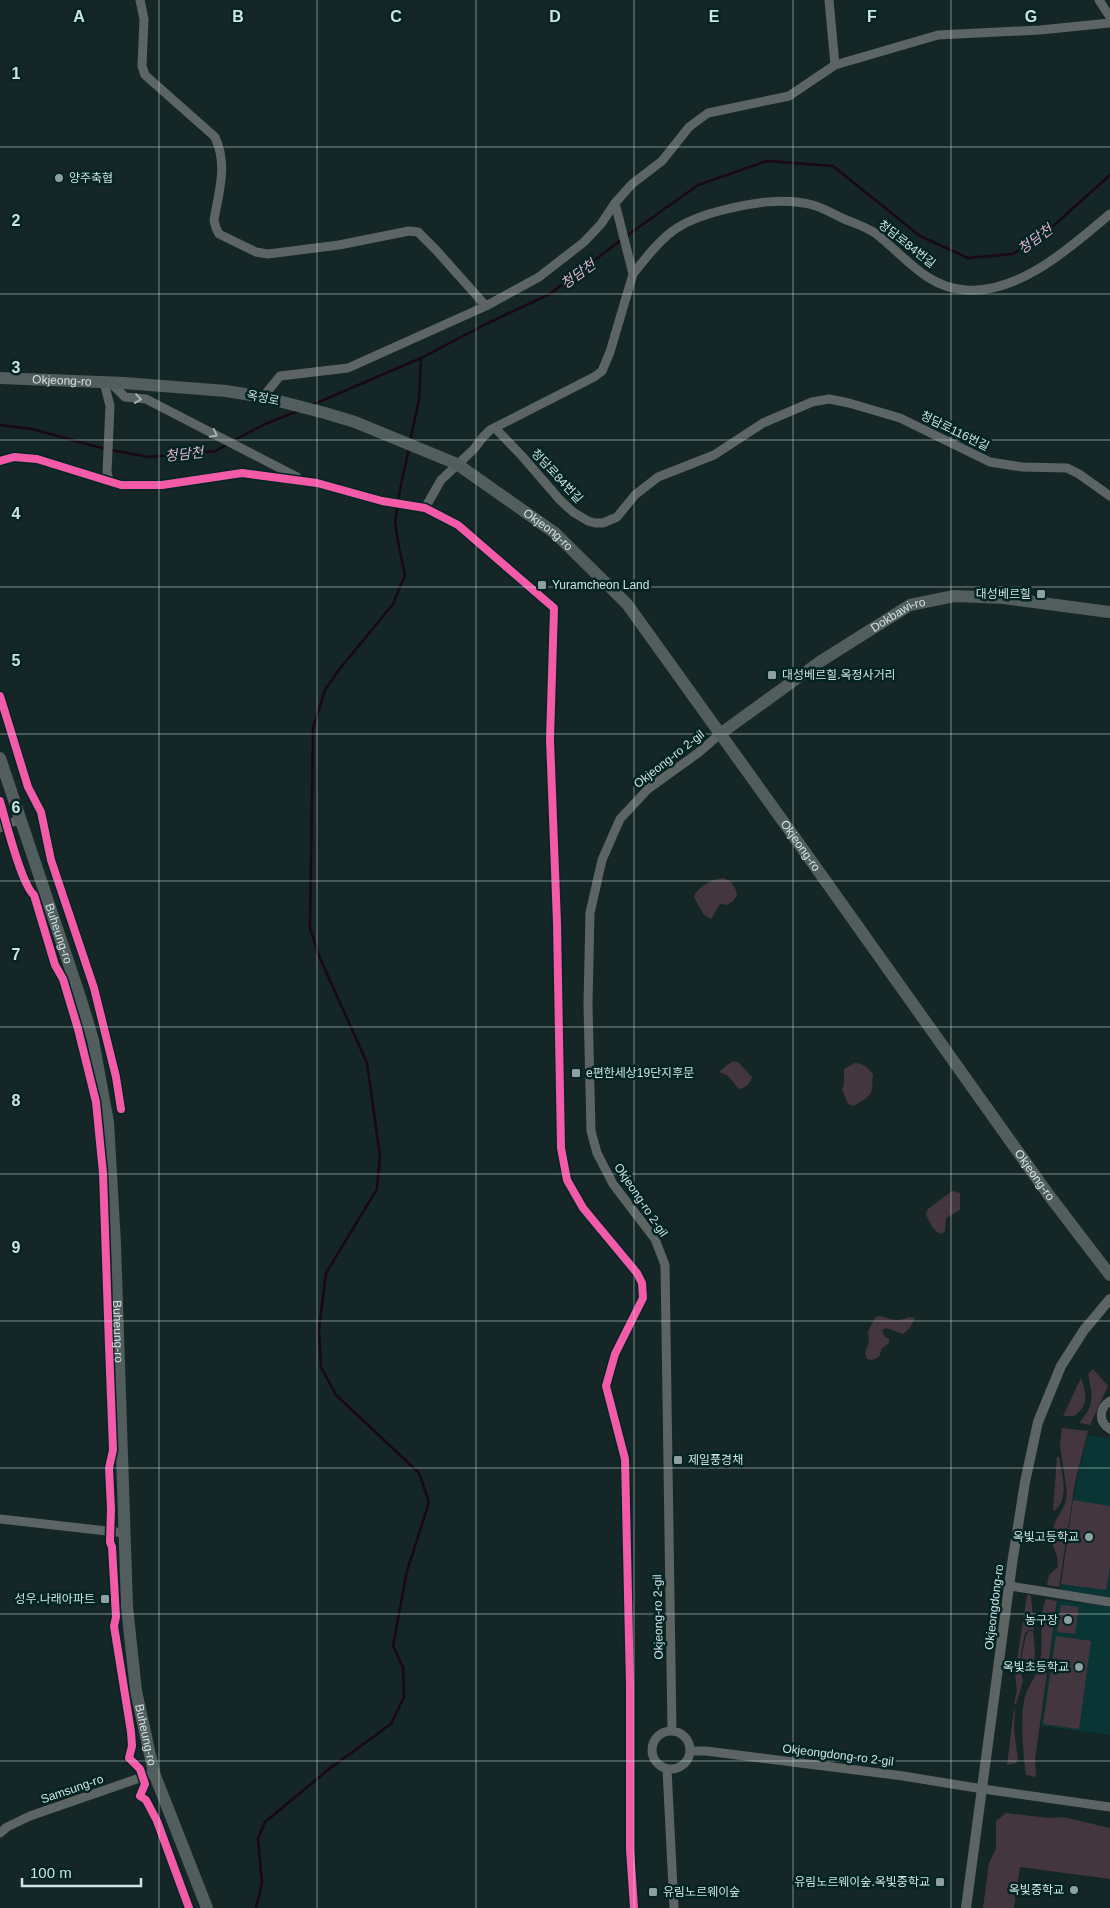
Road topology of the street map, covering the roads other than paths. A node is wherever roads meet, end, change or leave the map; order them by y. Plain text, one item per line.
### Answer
1 (140, 0) edge
2 (829, 0) edge
3 (1099, 0) edge
4 (1110, 17) edge
5 (1110, 23) edge
6 (835, 65) junction
7 (615, 203) junction
8 (1110, 214) edge
9 (632, 270) junction
10 (486, 306) junction
11 (1, 378) edge
12 (107, 382) junction
13 (268, 399) junction
14 (844, 401) joint
15 (495, 428) junction
16 (0, 460) edge
17 (452, 462) junction
18 (108, 476) junction
19 (306, 481) junction
20 (1110, 496) edge
21 (421, 507) junction
22 (1110, 612) edge
23 (720, 734) junction
24 (1, 762) edge
25 (20, 819) junction
26 (0, 828) edge
27 (1110, 1275) edge
28 (1110, 1299) edge
29 (1110, 1401) edge
30 (1110, 1429) edge
31 (0, 1519) edge
32 (125, 1533) junction
33 (1010, 1586) junction
34 (1110, 1602) edge
35 (672, 1732) junction
36 (690, 1751) junction
37 (668, 1769) junction
38 (154, 1773) junction
39 (983, 1789) junction
40 (1110, 1807) edge
41 (0, 1833) edge
42 (207, 1908) edge
43 (634, 1908) edge
44 (674, 1908) edge
45 (966, 1908) edge

1 - 10 street
2 - 6 street
3 - 4 street
5 - 6 street
6 - 7 street
7 - 9 street
7 - 10 street
8 - 9 street, 청담로84번길
9 - 15 street, 청담로84번길
10 - 13 street
11 - 12 main road, Okjeong-ro
12 - 13 main road, 옥정로
12 - 18 street
12 -> 19 street
13 - 17 main road, 옥정로
14 - 15 street, 청담로84번길
14 - 20 street, 청담로116번길
15 - 17 street, 청담로84번길
16 - 18 street
17 - 21 street, 청담로84번길
17 - 23 main road, Okjeong-ro
18 - 19 street
19 - 21 street
21 - 43 street
22 - 23 main road, Dokbawi-ro
23 - 27 main road, Okjeong-ro
23 - 35 street, Okjeong-ro 2-gil
24 - 25 main road, Buheung-ro
25 - 26 street
25 - 32 main road, Buheung-ro
28 - 33 street, Okjeongdong-ro
29 - 30 street
31 - 32 street
32 - 38 main road, Buheung-ro
33 - 34 street
33 - 39 street, Okjeongdong-ro
35 - 36 street
35 - 37 street
36 - 37 street
36 - 39 street, Okjeongdong-ro 2-gil
37 - 44 street
38 - 41 street, Samsung-ro
38 - 42 main road, Buheung-ro
39 - 40 street, Okjeongdong-ro 2-gil
39 - 45 street, Okjeongdong-ro

